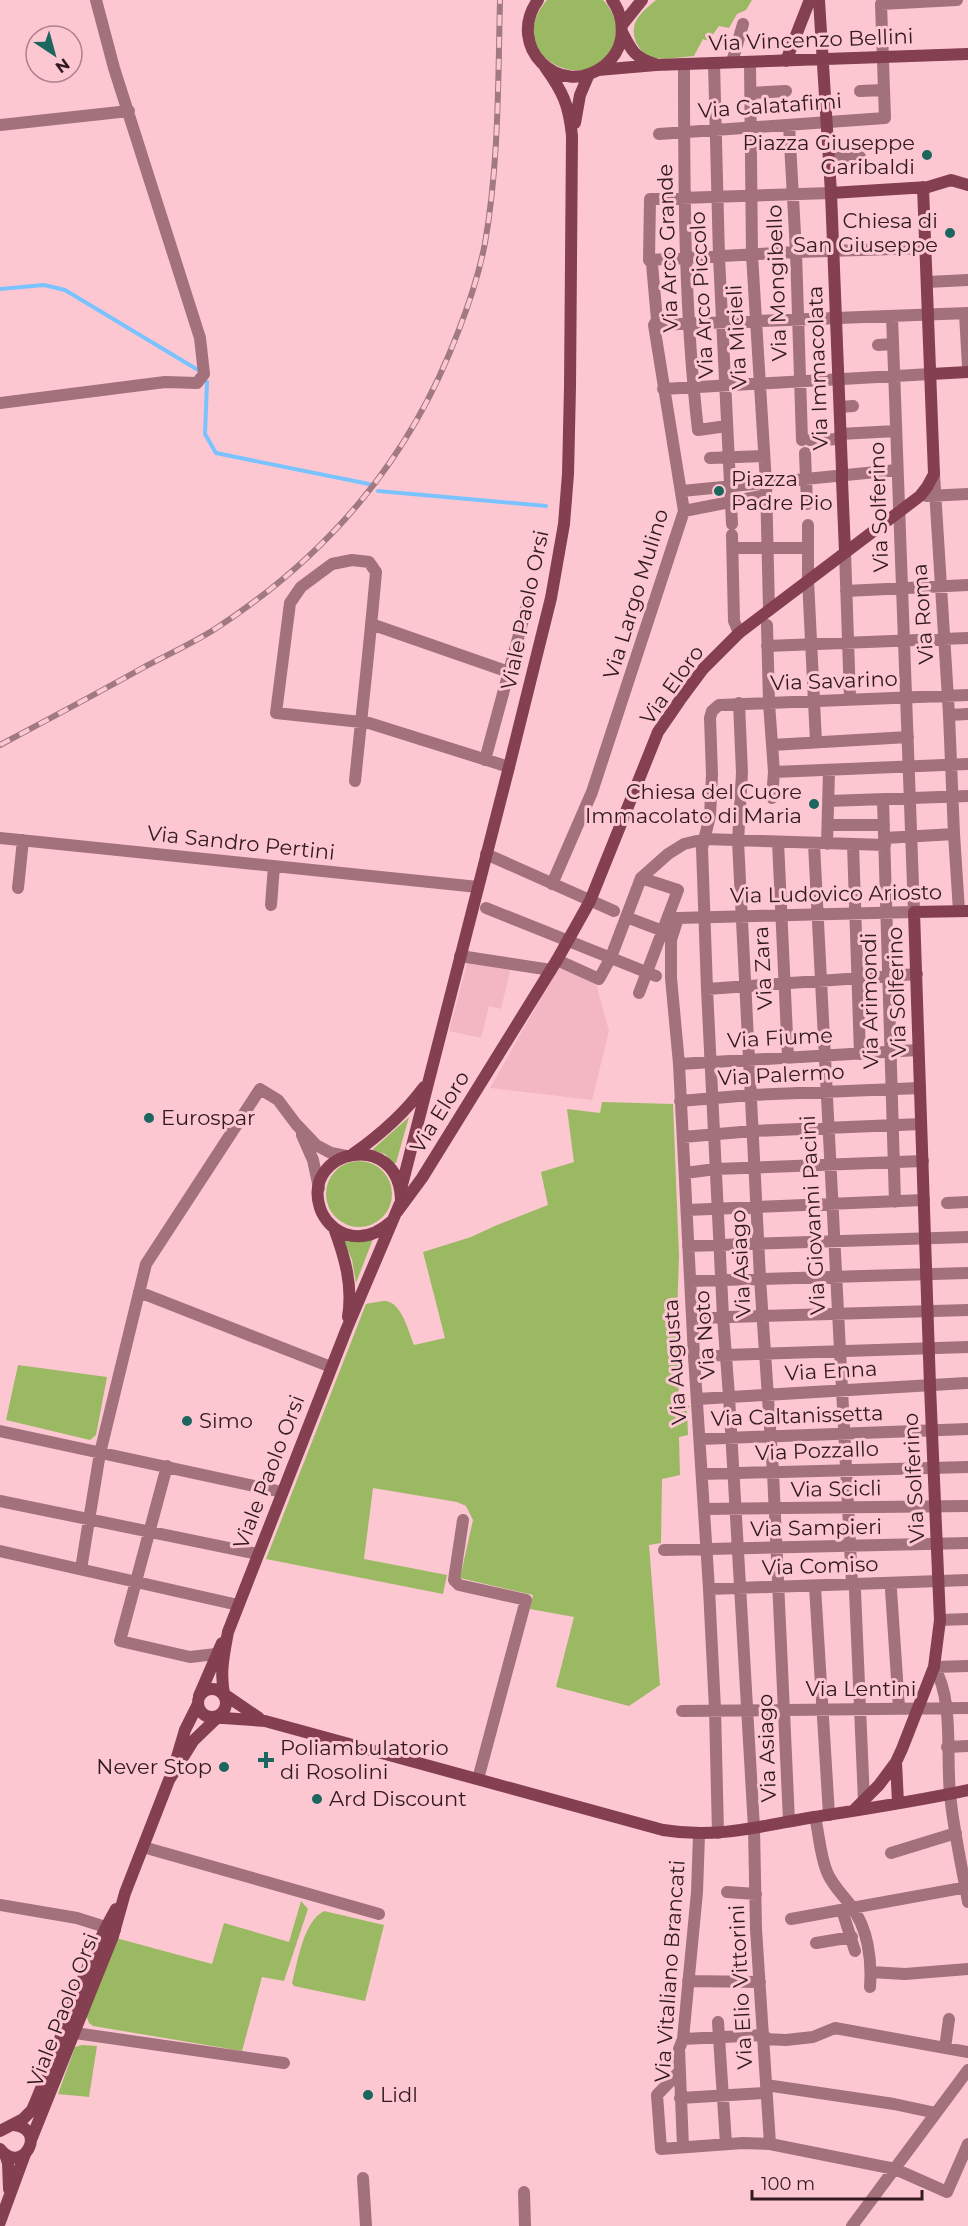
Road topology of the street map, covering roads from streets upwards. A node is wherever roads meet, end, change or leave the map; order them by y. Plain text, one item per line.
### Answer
1 (96, 0) edge
2 (538, 0) edge
3 (612, 0) edge
4 (642, 0) edge
5 (814, 0) edge
6 (819, 0) edge
7 (957, 0) edge
8 (743, 24) dead end
9 (622, 29) junction
10 (968, 54) edge
11 (883, 57) junction
12 (822, 59) junction
13 (786, 61) junction
14 (732, 62) junction
15 (750, 62) junction
16 (714, 63) junction
17 (684, 64) junction
18 (656, 65) junction
19 (546, 67) junction
20 (593, 72) junction
21 (884, 90) junction
22 (786, 91) dead end
23 (860, 91) dead end
24 (751, 93) junction
25 (129, 111) junction
26 (828, 123) junction
27 (789, 124) junction
28 (0, 125) edge
29 (752, 128) junction
30 (717, 130) junction
31 (684, 132) junction
32 (658, 134) dead end
33 (572, 136) junction
34 (860, 157) dead end
35 (829, 158) junction
36 (968, 184) edge
37 (923, 191) junction
38 (831, 192) junction
39 (793, 194) junction
40 (752, 196) junction
41 (717, 198) junction
42 (684, 199) junction
43 (926, 249) junction
44 (796, 252) junction
45 (834, 252) junction
46 (752, 255) junction
47 (719, 257) junction
48 (686, 258) junction
49 (649, 260) junction
50 (927, 278) junction
51 (968, 280) edge
52 (967, 314) edge
53 (928, 315) junction
54 (892, 316) junction
55 (836, 318) junction
56 (798, 320) junction
57 (756, 321) junction
58 (722, 323) junction
59 (690, 324) junction
60 (654, 325) junction
61 (893, 344) junction
62 (878, 345) dead end
63 (968, 367) edge
64 (968, 372) edge
65 (932, 374) junction
66 (895, 376) junction
67 (838, 379) junction
68 (800, 380) junction
69 (759, 383) junction
70 (726, 385) junction
71 (693, 387) junction
72 (663, 389) junction
73 (0, 403) edge
74 (853, 406) dead end
75 (840, 407) junction
76 (728, 426) junction
77 (896, 431) junction
78 (840, 436) junction
79 (806, 444) junction
80 (764, 456) junction
81 (729, 457) junction
82 (710, 458) dead end
83 (897, 470) junction
84 (934, 474) junction
85 (805, 479) junction
86 (730, 485) junction
87 (766, 489) junction
88 (682, 491) junction
89 (968, 494) edge
90 (935, 495) junction
91 (920, 496) junction
92 (730, 502) junction
93 (807, 504) dead end
94 (684, 511) junction
95 (899, 511) junction
96 (808, 525) dead end
97 (733, 548) junction
98 (768, 548) junction
99 (807, 549) junction
100 (845, 552) junction
101 (808, 580) junction
102 (968, 585) edge
103 (941, 586) junction
104 (902, 587) junction
105 (846, 591) junction
106 (530, 594) dead end
107 (769, 610) junction
108 (371, 624) junction
109 (767, 625) dead end
110 (739, 633) junction
111 (968, 638) edge
112 (944, 639) junction
113 (905, 640) junction
114 (847, 642) junction
115 (811, 644) junction
116 (767, 646) junction
117 (509, 672) junction
118 (968, 695) edge
119 (948, 696) junction
120 (906, 698) junction
121 (850, 699) junction
122 (814, 702) junction
123 (769, 703) junction
124 (739, 704) junction
125 (968, 714) edge
126 (950, 715) junction
127 (710, 718) joint
128 (361, 722) junction
129 (908, 737) junction
130 (816, 742) junction
131 (772, 745) junction
132 (485, 760) junction
133 (952, 764) junction
134 (968, 764) edge
135 (910, 766) junction
136 (509, 767) junction
137 (829, 771) junction
138 (774, 772) junction
139 (355, 781) dead end
140 (952, 796) junction
141 (968, 796) edge
142 (772, 798) dead end
143 (911, 798) junction
144 (883, 800) junction
145 (829, 801) junction
146 (828, 825) junction
147 (884, 825) junction
148 (954, 834) junction
149 (912, 836) junction
150 (0, 838) edge
151 (705, 839) junction
152 (23, 840) junction
153 (738, 841) junction
154 (885, 841) junction
155 (778, 842) junction
156 (814, 844) junction
157 (827, 844) junction
158 (853, 844) junction
159 (486, 854) junction
160 (274, 866) junction
161 (641, 878) junction
162 (552, 884) junction
163 (18, 888) dead end
164 (477, 892) junction
165 (590, 901) junction
166 (271, 905) dead end
167 (963, 911) edge
168 (887, 912) junction
169 (914, 912) junction
170 (855, 913) junction
171 (620, 914) junction
172 (817, 914) junction
173 (743, 915) junction
174 (781, 915) junction
175 (705, 916) junction
176 (663, 931) junction
177 (569, 939) junction
178 (460, 956) junction
179 (611, 957) junction
180 (554, 965) junction
181 (652, 974) junction
182 (917, 974) junction
183 (888, 976) junction
184 (857, 979) junction
185 (821, 981) junction
186 (783, 984) junction
187 (746, 986) junction
188 (707, 988) junction
189 (639, 993) dead end
190 (918, 1050) junction
191 (891, 1052) junction
192 (860, 1054) junction
193 (825, 1055) junction
194 (788, 1057) junction
195 (750, 1060) junction
196 (710, 1061) junction
197 (679, 1064) junction
198 (428, 1081) junction
199 (920, 1088) junction
200 (891, 1089) junction
201 (826, 1092) junction
202 (751, 1095) junction
203 (712, 1099) junction
204 (680, 1101) junction
205 (296, 1124) junction
206 (921, 1124) junction
207 (891, 1126) junction
208 (828, 1128) junction
209 (753, 1131) junction
210 (714, 1134) junction
211 (684, 1137) junction
212 (349, 1155) junction
213 (923, 1161) junction
214 (892, 1163) junction
215 (829, 1165) junction
216 (754, 1168) junction
217 (716, 1169) junction
218 (685, 1173) junction
219 (400, 1174) junction
220 (422, 1178) junction
221 (319, 1188) junction
222 (924, 1200) junction
223 (895, 1202) junction
224 (968, 1202) edge
225 (947, 1203) dead end
226 (833, 1204) junction
227 (757, 1207) junction
228 (717, 1208) junction
229 (687, 1210) junction
230 (395, 1216) junction
231 (334, 1228) junction
232 (968, 1237) edge
233 (925, 1238) junction
234 (835, 1241) junction
235 (758, 1244) junction
236 (719, 1245) junction
237 (688, 1246) junction
238 (968, 1273) edge
239 (926, 1274) junction
240 (760, 1278) junction
241 (836, 1278) junction
242 (721, 1280) junction
243 (690, 1281) junction
244 (139, 1292) junction
245 (968, 1310) edge
246 (928, 1312) junction
247 (838, 1314) junction
248 (764, 1316) junction
249 (723, 1317) junction
250 (692, 1318) junction
251 (347, 1328) junction
252 (968, 1347) edge
253 (929, 1349) junction
254 (840, 1350) junction
255 (766, 1354) junction
256 (726, 1355) junction
257 (694, 1356) junction
258 (331, 1367) junction
259 (966, 1383) dead end
260 (930, 1386) junction
261 (842, 1391) junction
262 (767, 1394) junction
263 (729, 1396) junction
264 (697, 1399) junction
265 (968, 1429) edge
266 (932, 1430) junction
267 (0, 1431) edge
268 (845, 1433) junction
269 (770, 1436) junction
270 (731, 1438) junction
271 (700, 1440) junction
272 (100, 1453) junction
273 (167, 1466) junction
274 (968, 1467) edge
275 (934, 1468) junction
276 (846, 1469) junction
277 (773, 1472) junction
278 (733, 1473) junction
279 (702, 1474) junction
280 (282, 1492) junction
281 (0, 1501) edge
282 (968, 1506) edge
283 (848, 1507) junction
284 (935, 1507) junction
285 (704, 1509) junction
286 (736, 1509) junction
287 (775, 1509) junction
288 (90, 1519) junction
289 (463, 1520) dead end
290 (151, 1532) junction
291 (968, 1543) edge
292 (937, 1544) junction
293 (850, 1546) junction
294 (776, 1548) junction
295 (705, 1549) junction
296 (737, 1549) junction
297 (664, 1550) dead end
298 (0, 1551) edge
299 (258, 1554) junction
300 (81, 1569) junction
301 (968, 1580) edge
302 (939, 1581) junction
303 (136, 1583) junction
304 (815, 1587) junction
305 (778, 1588) junction
306 (854, 1588) junction
307 (709, 1589) junction
308 (740, 1589) junction
309 (891, 1590) dead end
310 (238, 1605) junction
311 (968, 1619) edge
312 (940, 1620) junction
313 (228, 1632) junction
314 (216, 1654) junction
315 (190, 1657) junction
316 (968, 1666) edge
317 (934, 1667) junction
318 (208, 1674) junction
319 (223, 1694) junction
320 (198, 1701) junction
321 (899, 1707) junction
322 (917, 1707) junction
323 (821, 1708) junction
324 (860, 1708) junction
325 (946, 1708) junction
326 (968, 1708) edge
327 (715, 1709) junction
328 (785, 1709) junction
329 (682, 1710) dead end
330 (746, 1710) junction
331 (219, 1717) junction
332 (266, 1721) junction
333 (968, 1746) edge
334 (947, 1747) junction
335 (896, 1762) junction
336 (172, 1773) junction
337 (478, 1779) junction
338 (968, 1790) edge
339 (950, 1794) junction
340 (898, 1803) junction
341 (859, 1806) junction
342 (829, 1815) junction
343 (815, 1817) junction
344 (789, 1821) junction
345 (754, 1828) junction
346 (718, 1833) junction
347 (956, 1833) junction
348 (699, 1834) junction
349 (143, 1847) junction
350 (964, 1849) edge
351 (891, 1853) dead end
352 (967, 1887) edge
353 (726, 1892) dead end
354 (756, 1893) junction
355 (968, 1902) edge
356 (0, 1905) edge
357 (848, 1909) junction
358 (379, 1914) dead end
359 (791, 1919) dead end
360 (110, 1928) junction
361 (852, 1937) junction
362 (816, 1942) dead end
363 (855, 1951) dead end
364 (968, 1969) edge
365 (871, 1972) junction
366 (86, 1974) junction
367 (688, 1981) junction
368 (760, 1982) junction
369 (870, 1987) dead end
370 (949, 2019) dead end
371 (718, 2022) dead end
372 (75, 2033) junction
373 (718, 2036) junction
374 (764, 2037) junction
375 (683, 2039) junction
376 (945, 2048) junction
377 (968, 2052) edge
378 (284, 2063) dead end
379 (968, 2070) edge
380 (680, 2072) junction
381 (766, 2089) junction
382 (723, 2094) junction
383 (38, 2095) junction
384 (680, 2098) junction
385 (936, 2113) junction
386 (14, 2125) junction
387 (1, 2132) edge
388 (31, 2140) junction
389 (726, 2144) junction
390 (770, 2144) junction
391 (968, 2144) edge
392 (683, 2147) junction
393 (2, 2152) edge
394 (26, 2154) junction
395 (895, 2169) junction
396 (363, 2178) dead end
397 (524, 2192) dead end
398 (7, 2205) junction
399 (0, 2222) edge
400 (366, 2226) edge
401 (525, 2226) edge
402 (852, 2226) edge

1 - 25 street
2 - 19 street
3 - 9 street
4 - 9 street
5 - 13 street
6 - 12 street, Via Immacolata
7 - 11 street
8 - 14 street
9 - 18 street
9 - 20 street
10 - 11 street, Via Vincenzo Bellini
11 - 12 street, Via Vincenzo Bellini
11 - 21 street
12 - 13 street, Via Vincenzo Bellini
12 - 26 street, Via Immacolata
13 - 15 street, Via Vincenzo Bellini
14 - 15 street, Via Vincenzo Bellini
14 - 16 street, Via Vincenzo Bellini
15 - 24 street, Via Micieli
16 - 17 street, Via Vincenzo Bellini
16 - 30 street, Via Arco Piccolo
17 - 18 street, Via Vincenzo Bellini
17 - 31 street, Via Arco Grande
18 - 20 street, Via Vincenzo Bellini
19 - 20 street, Via Vincenzo Bellini
19 - 33 street
20 - 33 street
21 - 23 street
21 - 26 street, Via Calatafimi
22 - 24 street
24 - 29 street, Via Micieli
25 - 28 street
25 - 73 street
26 - 27 street, Via Calatafimi
26 - 35 street, Via Immacolata
27 - 29 street, Via Calatafimi
27 - 39 street, Via Mongibello
29 - 30 street, Via Calatafimi
29 - 40 street, Via Micieli
30 - 31 street, Via Calatafimi
30 - 41 street, Via Arco Piccolo
31 - 32 street, Via Calatafimi
31 - 42 street, Via Arco Grande
33 - 136 street, Viale Paolo Orsi
34 - 35 street
35 - 38 street, Via Immacolata
36 - 37 street
37 - 38 street
37 - 43 street
38 - 39 street
38 - 45 street, Via Immacolata
39 - 40 street
39 - 44 street, Via Mongibello
40 - 41 street
40 - 46 street, Via Micieli
41 - 42 street
41 - 47 street, Via Arco Piccolo
42 - 48 street, Via Arco Grande
42 - 49 street, Via Largo Mulino
43 - 45 street
43 - 50 street
44 - 45 street
44 - 46 street
44 - 56 street, Via Mongibello
45 - 55 street, Via Immacolata
46 - 47 street
46 - 57 street, Via Micieli
47 - 48 street
47 - 58 street, Via Arco Piccolo
48 - 49 street
48 - 59 street, Via Arco Grande
49 - 60 street, Via Largo Mulino
50 - 51 street
50 - 53 street, Via Roma
52 - 53 street
52 - 63 street
53 - 54 street
53 - 65 street, Via Roma
54 - 55 street
54 - 61 street, Via Solferino
55 - 56 street
55 - 67 street, Via Immacolata
56 - 57 street
56 - 68 street, Via Mongibello
57 - 58 street
57 - 69 street, Via Micieli
58 - 59 street
58 - 70 street, Via Arco Piccolo
59 - 60 street
59 - 71 street, Via Arco Grande
60 - 72 street, Via Largo Mulino
61 - 62 street
61 - 66 street, Via Solferino
64 - 65 street
65 - 66 street
65 - 84 street, Via Roma
66 - 67 street
66 - 77 street, Via Solferino
67 - 68 street
67 - 75 street, Via Immacolata
68 - 69 street
68 - 79 street, Via Mongibello
69 - 70 street
69 - 80 street, Via Micieli
70 - 71 street
70 - 76 street, Via Arco Piccolo
71 - 72 street
71 - 76 street, Via Arco Grande
72 - 88 street, Via Largo Mulino
74 - 75 street
75 - 78 street, Via Immacolata
76 - 81 street, Via Arco Piccolo
77 - 78 street
77 - 83 street, Via Solferino
78 - 79 street
78 - 100 street, Via Immacolata
79 - 85 street, Via Mongibello
80 - 81 street
80 - 87 street, Via Micieli
81 - 82 street
81 - 86 street, Via Arco Piccolo
83 - 85 street
83 - 95 street, Via Solferino
84 - 90 street, Via Roma
84 - 91 street, Via Eloro
85 - 87 street
85 - 93 street, Via Mongibello
86 - 87 street
86 - 88 street
86 - 92 street, Via Arco Piccolo
87 - 92 street
87 - 98 street, Via Micieli
88 - 94 street, Via Largo Mulino
89 - 90 street
90 - 91 street
90 - 103 street, Via Roma
91 - 95 street, Via Eloro
92 - 94 street
92 - 97 street, Via Arco Piccolo
94 - 162 street, Via Largo Mulino
95 - 100 street, Via Eloro
95 - 104 street, Via Solferino
96 - 99 street
97 - 98 street
97 - 110 street, Via Arco Piccolo
98 - 99 street
98 - 107 street, Via Micieli
99 - 101 street
100 - 101 street, Via Eloro
100 - 105 street, Via Immacolata
101 - 107 street, Via Eloro
101 - 115 street
102 - 103 street
103 - 104 street
103 - 112 street, Via Roma
104 - 105 street
104 - 113 street, Via Solferino
105 - 114 street, Via Immacolata
106 - 117 street
107 - 110 street, Via Eloro
108 - 117 street
108 - 128 street
108 - 128 street
109 - 116 street
110 - 165 street, Via Eloro
111 - 112 street
112 - 113 street
112 - 119 street, Via Roma
113 - 114 street
113 - 120 street, Via Solferino
114 - 115 street
114 - 121 street, Via Immacolata
115 - 116 street
115 - 122 street
116 - 123 street
117 - 132 street
118 - 119 street, Via Savarino
119 - 120 street, Via Savarino
119 - 126 street, Via Roma
120 - 121 street, Via Savarino
120 - 129 street, Via Solferino
121 - 122 street, Via Savarino
122 - 123 street, Via Savarino
122 - 130 street
123 - 124 street, Via Savarino
123 - 131 street
124 - 127 street, Via Savarino
124 - 153 street, Via Asiago
125 - 126 street
126 - 133 street, Via Roma
127 - 151 street, Via Noto
128 - 132 street
128 - 139 street
129 - 130 street
129 - 135 street, Via Solferino
130 - 131 street
131 - 138 street
132 - 136 street
133 - 134 street
133 - 135 street
133 - 140 street, Via Roma
135 - 137 street
135 - 143 street, Via Solferino
136 - 159 street, Viale Paolo Orsi
137 - 138 street
137 - 145 street
138 - 142 street
140 - 141 street
140 - 143 street
140 - 148 street, Via Roma
143 - 144 street
143 - 149 street, Via Solferino
144 - 145 street
144 - 147 street, Via Arimondi
145 - 146 street
146 - 147 street
146 - 157 street
147 - 154 street, Via Arimondi
148 - 149 street
148 - 167 street, Via Roma
149 - 154 street
149 - 169 street, Via Solferino
150 - 152 street, Via Sandro Pertini
151 - 153 street
151 - 161 street
151 - 175 street, Via Noto
152 - 160 street, Via Sandro Pertini
152 - 163 street
153 - 155 street
153 - 173 street, Via Asiago
154 - 158 street
154 - 168 street, Via Arimondi
155 - 156 street
155 - 174 street, Via Zara
156 - 157 street
156 - 172 street, Via Giovanni Pacini
157 - 158 street
158 - 170 street
159 - 162 street
159 - 164 street, Viale Paolo Orsi
160 - 164 street, Via Sandro Pertini
160 - 166 street
161 - 171 street
161 - 176 street
162 - 165 street
164 - 177 street, Via Sandro Pertini
164 - 178 street, Viale Paolo Orsi
165 - 171 street
165 - 177 street, Via Eloro
167 - 169 street, Via Ludovico Ariosto
168 - 169 street, Via Ludovico Ariosto
168 - 170 street, Via Ludovico Ariosto
168 - 183 street, Via Arimondi
169 - 182 street, Via Solferino
170 - 172 street, Via Ludovico Ariosto
170 - 184 street
171 - 176 street
171 - 179 street
172 - 174 street, Via Ludovico Ariosto
172 - 185 street, Via Giovanni Pacini
173 - 174 street, Via Ludovico Ariosto
173 - 175 street, Via Ludovico Ariosto
173 - 187 street, Via Asiago
174 - 186 street, Via Zara
175 - 188 street, Via Noto
175 - 197 street, Via Augusta
176 - 181 street
177 - 179 street, Via Sandro Pertini
177 - 180 street, Via Eloro
178 - 180 street
178 - 198 street, Viale Paolo Orsi
179 - 180 street
179 - 181 street, Via Sandro Pertini
180 - 220 street, Via Eloro
181 - 189 street
182 - 183 street
182 - 190 street, Via Solferino
183 - 184 street
183 - 191 street, Via Arimondi
184 - 185 street
184 - 192 street
185 - 186 street
185 - 193 street, Via Giovanni Pacini
186 - 187 street
186 - 194 street, Via Zara
187 - 188 street
187 - 195 street, Via Asiago
188 - 196 street, Via Noto
190 - 191 street, Via Fiume
190 - 199 street, Via Solferino
191 - 192 street, Via Fiume
191 - 200 street, Via Arimondi
192 - 193 street, Via Fiume
193 - 194 street, Via Fiume
193 - 201 street, Via Giovanni Pacini
194 - 195 street, Via Fiume
195 - 196 street, Via Fiume
195 - 202 street, Via Asiago
196 - 197 street, Via Fiume
196 - 203 street, Via Noto
197 - 204 street, Via Augusta
198 - 212 street
198 - 219 street, Viale Paolo Orsi
199 - 200 street, Via Palermo
199 - 206 street, Via Solferino
200 - 201 street, Via Palermo
200 - 207 street, Via Arimondi
201 - 202 street, Via Palermo
201 - 208 street, Via Giovanni Pacini
202 - 203 street, Via Palermo
202 - 209 street, Via Asiago
203 - 204 street, Via Palermo
203 - 210 street, Via Noto
204 - 211 street, Via Augusta
205 - 212 street
205 - 221 street
205 - 244 street
206 - 207 street
206 - 213 street, Via Solferino
207 - 208 street
207 - 214 street, Via Arimondi
208 - 209 street
208 - 215 street, Via Giovanni Pacini
209 - 210 street
209 - 216 street, Via Asiago
210 - 211 street
210 - 217 street, Via Noto
211 - 218 street, Via Augusta
212 - 219 street
212 - 221 street
213 - 214 street
213 - 222 street, Via Solferino
214 - 215 street
214 - 223 street, Via Arimondi
215 - 216 street
215 - 226 street, Via Giovanni Pacini
216 - 217 street
216 - 227 street, Via Asiago
217 - 218 street
217 - 228 street, Via Noto
218 - 229 street, Via Augusta
219 - 220 street
219 - 230 street
220 - 230 street, Via Eloro
221 - 231 street
222 - 223 street
222 - 233 street, Via Solferino
223 - 226 street
224 - 225 street
226 - 227 street
226 - 234 street, Via Giovanni Pacini
227 - 228 street
227 - 235 street, Via Asiago
228 - 229 street
228 - 236 street, Via Noto
229 - 237 street, Via Augusta
230 - 231 street
230 - 251 street, Viale Paolo Orsi
231 - 251 street
232 - 233 street
233 - 234 street
233 - 239 street, Via Solferino
234 - 235 street
234 - 241 street, Via Giovanni Pacini
235 - 236 street
235 - 240 street, Via Asiago
236 - 237 street
236 - 242 street, Via Noto
237 - 243 street, Via Augusta
238 - 239 street
239 - 241 street
239 - 246 street, Via Solferino
240 - 241 street
240 - 242 street
240 - 248 street, Via Asiago
241 - 247 street, Via Giovanni Pacini
242 - 243 street
242 - 249 street, Via Noto
243 - 250 street, Via Augusta
244 - 258 street
244 - 272 street
245 - 246 street
246 - 247 street
246 - 253 street, Via Solferino
247 - 248 street
247 - 254 street, Via Giovanni Pacini
248 - 249 street
248 - 255 street, Via Asiago
249 - 250 street
249 - 256 street, Via Noto
250 - 257 street, Via Augusta
251 - 258 street, Viale Paolo Orsi
252 - 253 street
253 - 254 street
253 - 260 street, Via Solferino
254 - 255 street
254 - 261 street, Via Giovanni Pacini
255 - 256 street
255 - 262 street, Via Asiago
256 - 257 street
256 - 263 street, Via Noto
257 - 264 street, Via Augusta
258 - 280 street, Viale Paolo Orsi
259 - 260 street, Via Enna
260 - 261 street, Via Enna
260 - 266 street, Via Solferino
261 - 262 street, Via Enna
261 - 268 street, Via Giovanni Pacini
262 - 263 street, Via Enna
262 - 269 street, Via Asiago
263 - 264 street, Via Enna
263 - 270 street, Via Noto
264 - 271 street, Via Augusta
265 - 266 street, Via Caltanissetta
266 - 268 street, Via Caltanissetta
266 - 275 street, Via Solferino
267 - 272 street
268 - 269 street, Via Caltanissetta
268 - 276 street, Via Giovanni Pacini
269 - 270 street, Via Caltanissetta
269 - 277 street, Via Asiago
270 - 271 street, Via Caltanissetta
270 - 278 street, Via Noto
271 - 279 street, Via Augusta
272 - 273 street
272 - 288 street
273 - 280 street
273 - 290 street
274 - 275 street, Via Pozzallo
275 - 276 street, Via Pozzallo
275 - 284 street, Via Solferino
276 - 277 street, Via Pozzallo
276 - 283 street, Via Giovanni Pacini
277 - 278 street, Via Pozzallo
277 - 287 street, Via Asiago
278 - 279 street, Via Pozzallo
278 - 286 street, Via Noto
279 - 285 street, Via Augusta
280 - 299 street, Viale Paolo Orsi
281 - 288 street
282 - 284 street, Via Scicli
283 - 284 street, Via Scicli
283 - 287 street, Via Scicli
283 - 293 street, Via Giovanni Pacini
284 - 292 street, Via Solferino
285 - 286 street, Via Scicli
285 - 295 street, Via Augusta
286 - 287 street, Via Scicli
286 - 296 street, Via Noto
287 - 294 street, Via Asiago
288 - 290 street
288 - 300 street
289 - 337 street
290 - 299 street
290 - 303 street
291 - 292 street, Via Sampieri
292 - 293 street, Via Sampieri
292 - 302 street, Via Solferino
293 - 294 street, Via Sampieri
293 - 306 street, Via Giovanni Pacini
294 - 296 street, Via Sampieri
294 - 305 street, Via Asiago
295 - 296 street, Via Sampieri
295 - 297 street, Via Sampieri
295 - 307 street, Via Augusta
296 - 308 street, Via Noto
298 - 300 street
299 - 310 street, Viale Paolo Orsi
300 - 303 street
301 - 302 street, Via Comiso
302 - 306 street, Via Comiso
302 - 312 street, Via Solferino
303 - 310 street
303 - 315 street
304 - 305 street, Via Comiso
304 - 306 street, Via Comiso
304 - 323 street
305 - 308 street, Via Comiso
305 - 328 street, Via Asiago
306 - 324 street, Via Giovanni Pacini
307 - 308 street, Via Comiso
307 - 327 street, Via Augusta
308 - 330 street, Via Noto
309 - 321 street
310 - 313 street, Viale Paolo Orsi
311 - 312 street
312 - 317 street, Via Solferino
313 - 314 street
313 - 319 street
314 - 315 street
314 - 318 street
315 - 318 street
316 - 317 street
317 - 322 street, Via Solferino
317 - 325 street, Via Solferino
318 - 320 street
319 - 320 street
319 - 331 street
319 - 332 street
320 - 331 street
320 - 336 street
321 - 322 street, Via Lentini
321 - 324 street, Via Lentini
322 - 325 street, Via Lentini
322 - 335 street, Via Solferino
323 - 324 street, Via Lentini
323 - 328 street, Via Lentini
323 - 342 street
324 - 341 street, Via Giovanni Pacini
325 - 326 street, Via Lentini
325 - 334 street, Via Solferino
327 - 329 street, Via Lentini
327 - 330 street, Via Lentini
327 - 346 street, Via Augusta
328 - 330 street, Via Lentini
328 - 344 street, Via Asiago
330 - 345 street, Via Noto
331 - 332 street
331 - 336 street
332 - 337 street
333 - 334 street
334 - 339 street, Via Solferino
335 - 340 street
335 - 341 street, Via Solferino
336 - 349 street, Viale Paolo Orsi
337 - 348 street
338 - 339 street
339 - 340 street
339 - 347 street, Via Solferino
340 - 341 street
341 - 342 street
342 - 343 street
343 - 344 street
343 - 357 street
344 - 345 street
345 - 346 street
345 - 354 street, Via Elio Vittorini
346 - 348 street
347 - 350 street, Via Solferino
347 - 351 street
348 - 367 street, Via Vitaliano Brancati
349 - 358 street
349 - 360 street, Viale Paolo Orsi
350 - 352 street, Via Solferino
352 - 355 street, Via Solferino
352 - 357 street
353 - 354 street
354 - 368 street, Via Elio Vittorini
356 - 360 street
357 - 359 street
357 - 361 street
357 - 365 street
360 - 366 street, Viale Paolo Orsi
360 - 372 street, Viale Paolo Orsi
361 - 362 street
361 - 363 street
364 - 365 street
365 - 369 street
366 - 372 street
366 - 383 street, Viale Paolo Orsi
367 - 368 street
367 - 375 street, Via Vitaliano Brancati
368 - 374 street, Via Elio Vittorini
370 - 376 street
371 - 373 street
372 - 378 street
372 - 383 street
372 - 388 street, Viale Paolo Orsi
373 - 374 street
373 - 375 street
373 - 382 street
374 - 376 street
374 - 381 street, Via Elio Vittorini
375 - 380 street, Via Vitaliano Brancati
376 - 377 street
379 - 385 street
380 - 384 street, Via Vitaliano Brancati
380 - 392 street
381 - 382 street
381 - 385 street
381 - 390 street, Via Elio Vittorini
382 - 384 street
382 - 389 street
383 - 386 street, Viale Paolo Orsi
384 - 392 street, Via Vitaliano Brancati
385 - 395 street
386 - 387 street, Viale Paolo Orsi
386 - 388 street
388 - 394 street, Viale Paolo Orsi
389 - 390 street
389 - 392 street
390 - 395 street
391 - 395 street
393 - 394 street
393 - 398 street
394 - 398 street, Viale Paolo Orsi
395 - 402 street
396 - 400 street
397 - 401 street
398 - 399 street

